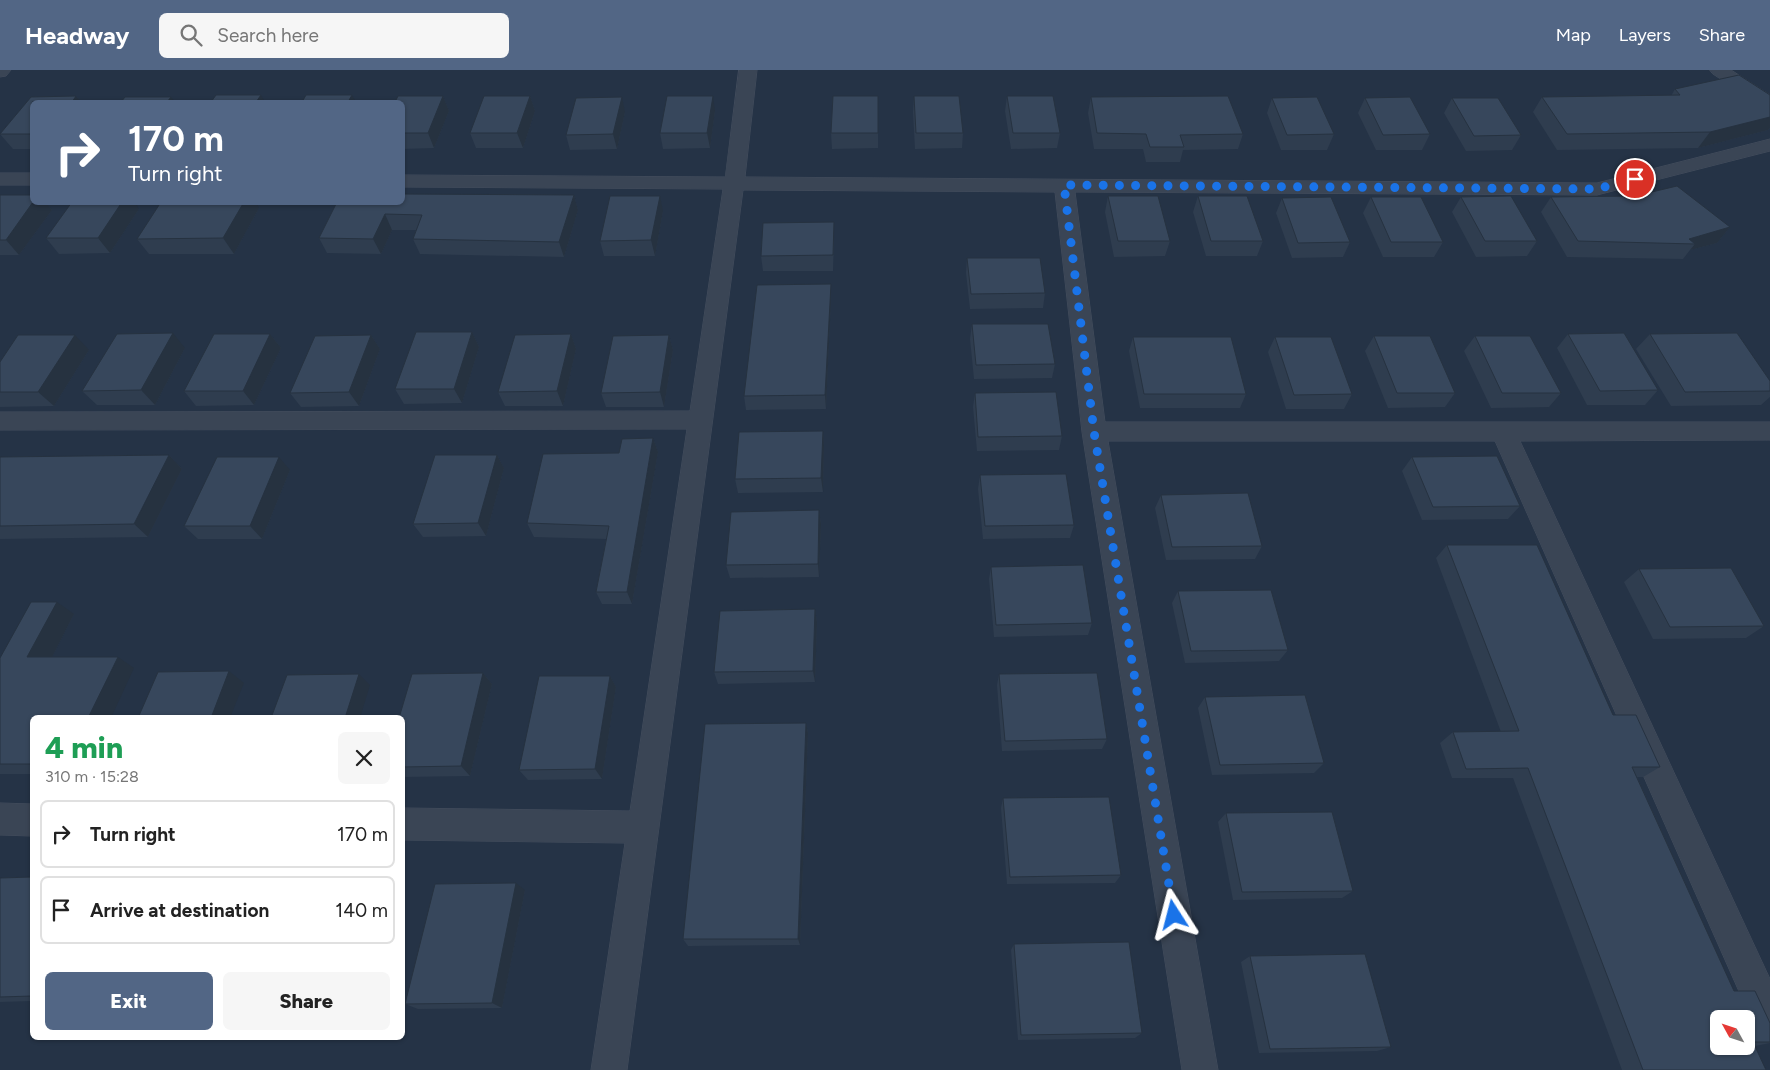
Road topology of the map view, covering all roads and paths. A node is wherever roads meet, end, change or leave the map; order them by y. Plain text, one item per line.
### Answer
1 (748, 70) edge
2 (1719, 70) edge
3 (1770, 103) edge
4 (1770, 145) edge
5 (0, 179) edge
6 (30, 179) edge
7 (405, 181) edge
8 (734, 183) junction
9 (1064, 185) junction
10 (700, 420) junction
11 (0, 421) edge
12 (1503, 431) junction
13 (1770, 431) edge
14 (1094, 432) junction
15 (0, 819) edge
16 (30, 820) edge
17 (405, 824) edge
18 (643, 827) junction
19 (1770, 1019) edge
20 (609, 1070) edge
21 (1200, 1070) edge

1 - 8 street
2 - 3 street
4 - 9 street
5 - 6 street
7 - 8 street
8 - 9 street
8 - 10 street
9 - 14 street
10 - 11 street
10 - 18 street
12 - 13 street
12 - 14 street
12 - 19 street
14 - 21 street
15 - 16 street
17 - 18 street
18 - 20 street

